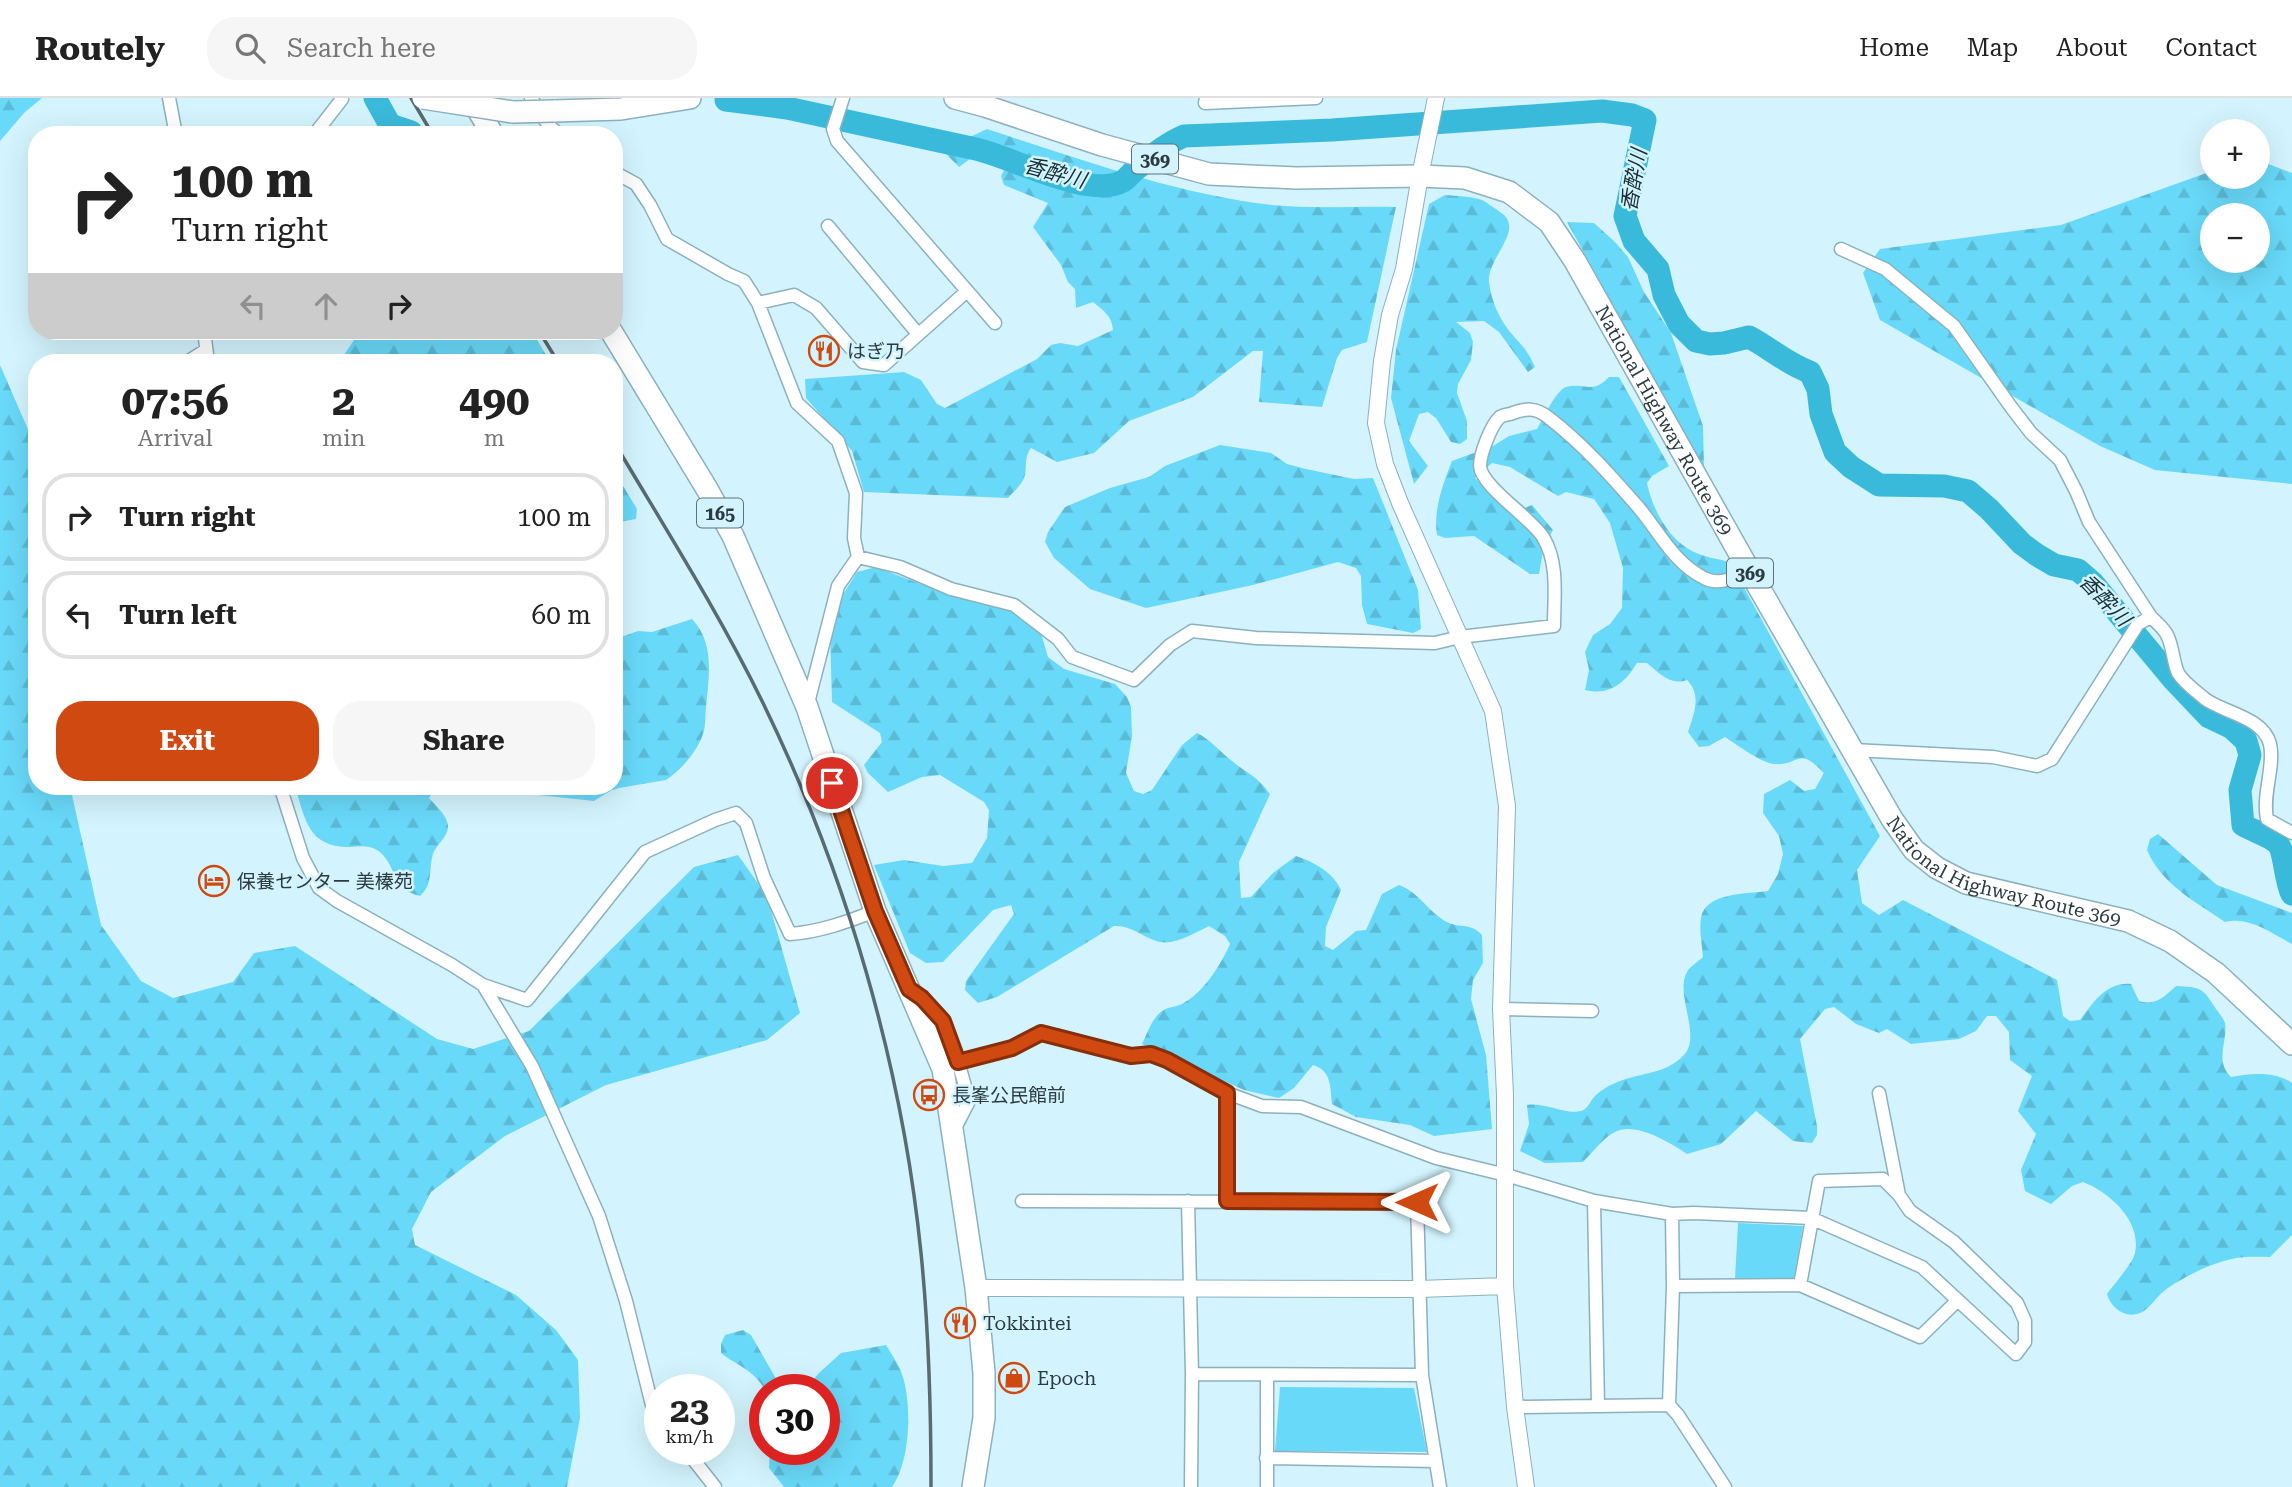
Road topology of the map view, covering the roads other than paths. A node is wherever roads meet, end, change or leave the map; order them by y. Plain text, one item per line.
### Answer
1 (169, 98) edge
2 (423, 98) edge
3 (471, 98) edge
4 (531, 98) edge
5 (690, 98) edge
6 (954, 98) edge
7 (1206, 98) edge
8 (1316, 98) edge
9 (342, 99) edge
10 (842, 99) edge
11 (1282, 99) edge
12 (1436, 100) edge
13 (174, 126) edge
14 (321, 126) edge
15 (488, 126) edge
16 (549, 126) edge
17 (1420, 176) junction
18 (623, 177) edge
19 (828, 226) dead end
20 (1841, 249) dead end
21 (966, 292) junction
22 (758, 303) junction
23 (995, 323) dead end
24 (918, 334) junction
25 (616, 340) edge
26 (858, 558) junction
27 (1750, 572) junction
28 (2151, 617) junction
29 (1460, 637) junction
30 (807, 707) junction
31 (1853, 750) junction
32 (283, 795) edge
33 (2292, 833) edge
34 (875, 911) junction
35 (482, 985) junction
36 (909, 989) junction
37 (1501, 1009) junction
38 (1592, 1011) dead end
39 (2292, 1044) edge
40 (958, 1062) junction
41 (1227, 1093) junction
42 (1879, 1093) dead end
43 (953, 1133) junction
44 (1506, 1175) junction
45 (1899, 1195) junction
46 (1188, 1200) junction
47 (1022, 1201) dead end
48 (1227, 1201) junction
49 (1594, 1201) junction
50 (1672, 1214) junction
51 (1811, 1218) junction
52 (1800, 1285) junction
53 (1505, 1286) junction
54 (1673, 1286) junction
55 (976, 1288) junction
56 (1189, 1289) junction
57 (1419, 1289) junction
58 (1958, 1300) junction
59 (644, 1374) edge
60 (1192, 1374) junction
61 (1266, 1375) junction
62 (1422, 1375) junction
63 (1598, 1405) junction
64 (1670, 1405) junction
65 (1515, 1406) junction
66 (1266, 1458) junction
67 (1436, 1461) junction
68 (698, 1465) edge
69 (715, 1487) edge
70 (973, 1487) edge
71 (1191, 1487) edge
72 (1267, 1487) edge
73 (1440, 1487) edge
74 (1526, 1487) edge
75 (1725, 1487) edge

1 - 13 street
2 - 5 highway, bridge
3 - 15 highway
4 - 16 street
6 - 17 highway, National Highway Route 369 / 369
7 - 11 street
8 - 11 street
9 - 14 street
10 - 21 street
12 - 17 street
17 - 27 highway, National Highway Route 369 / 369
17 - 29 street
18 - 22 street
19 - 24 street
20 - 28 street
21 - 23 street
21 - 24 street
22 - 24 street
22 - 26 street
25 - 30 highway, 165
26 - 29 street
26 - 30 street
27 - 29 street
27 - 31 highway, National Highway Route 369 / 369
28 - 31 street
28 - 33 street
29 - 37 street
30 - 34 highway, 165
31 - 39 highway, National Highway Route 369 / 369
32 - 35 street
34 - 35 street
34 - 36 highway, 165
35 - 59 street
36 - 40 street
36 - 43 highway, 165
37 - 38 street
37 - 44 street
40 - 41 street
40 - 43 street
41 - 44 street
41 - 48 street
42 - 45 street
43 - 55 highway, 165
44 - 49 street
44 - 53 street
45 - 51 street
45 - 58 street
46 - 47 street
46 - 48 street
46 - 56 street
48 - 57 street
49 - 50 street
49 - 63 street
50 - 51 street
50 - 54 street
51 - 52 street
51 - 58 street
52 - 54 street
52 - 58 street
53 - 57 street
53 - 65 street
54 - 64 street
55 - 56 street
55 - 70 highway, 165
56 - 57 street
56 - 60 street
57 - 62 street
60 - 61 street
60 - 71 street
61 - 62 street
61 - 66 street
62 - 67 street
63 - 64 street
63 - 65 street
64 - 75 street
65 - 74 street
66 - 67 street
66 - 72 street
67 - 73 street
68 - 69 street

